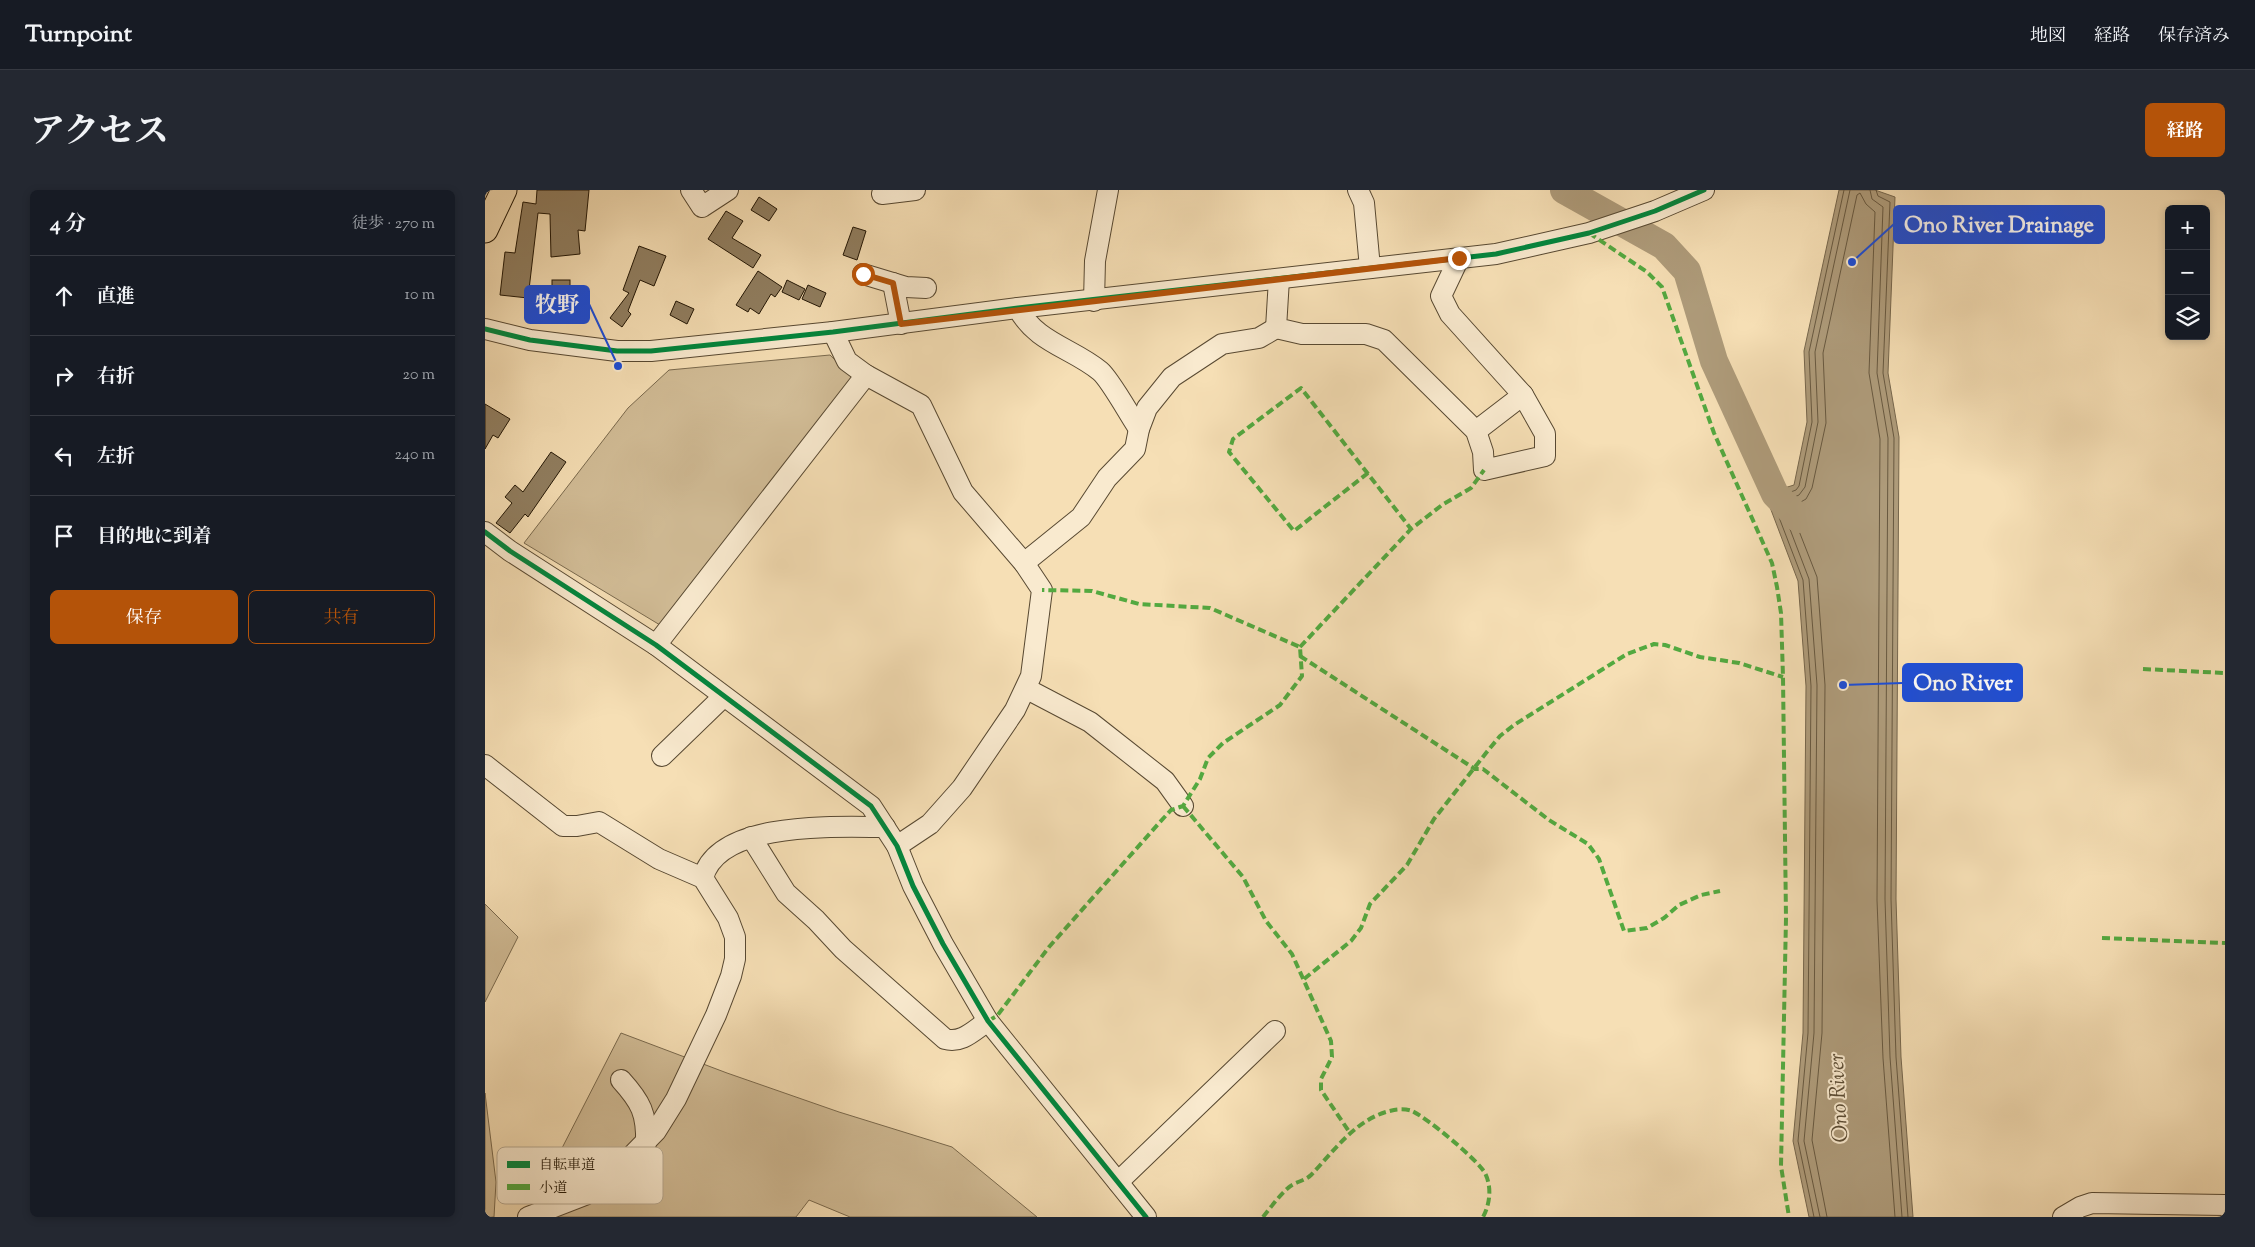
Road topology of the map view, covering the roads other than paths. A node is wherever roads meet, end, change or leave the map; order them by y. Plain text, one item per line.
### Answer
1 (504, 190) edge
2 (691, 190) edge
3 (728, 190) edge
4 (915, 190) edge
5 (1108, 190) edge
6 (1358, 190) edge
7 (1705, 190) edge
8 (882, 194) dead end
9 (485, 230) edge
10 (1459, 258) junction
11 (1370, 268) junction
12 (863, 274) dead end
13 (1279, 279) junction
14 (893, 283) junction
15 (926, 288) dead end
16 (1094, 301) junction
17 (1018, 308) junction
18 (901, 324) junction
19 (1276, 328) junction
20 (485, 329) edge
21 (833, 332) junction
22 (866, 375) junction
23 (1523, 395) junction
24 (1139, 429) junction
25 (1475, 430) junction
26 (488, 541) edge
27 (1024, 563) junction
28 (656, 645) junction
29 (1027, 689) junction
30 (723, 697) junction
31 (662, 756) dead end
32 (485, 765) edge
33 (1183, 806) dead end
34 (885, 827) junction
35 (751, 837) junction
36 (897, 846) junction
37 (703, 878) junction
38 (988, 1021) junction
39 (1275, 1031) dead end
40 (621, 1080) dead end
41 (646, 1143) junction
42 (642, 1147) edge
43 (1118, 1182) junction
44 (562, 1204) edge
45 (2225, 1205) edge
46 (532, 1216) edge
47 (1147, 1217) edge
48 (2063, 1217) edge

1 - 9 main road
2 - 3 street
4 - 8 street
5 - 16 street
6 - 11 street
7 - 10 street
10 - 11 street
10 - 23 street
11 - 13 street
12 - 14 street
13 - 16 street
13 - 19 street
14 - 15 street
14 - 18 street
16 - 17 street
17 - 18 street
17 - 24 street
18 - 21 street
19 - 24 street
19 - 25 street
20 - 21 street
21 - 22 street
22 - 27 street
22 - 28 street
23 - 25 street
23 - 25 street
24 - 27 street
26 - 28 street
27 - 29 street
28 - 30 street
29 - 33 street
29 - 36 street
30 - 31 street
30 - 34 street
32 - 37 street
34 - 35 street
34 - 36 street
35 - 37 street
35 - 38 street
36 - 38 street
37 - 41 street
38 - 43 street
39 - 43 street
40 - 41 street
41 - 42 street
43 - 47 street
44 - 46 street
45 - 48 street

